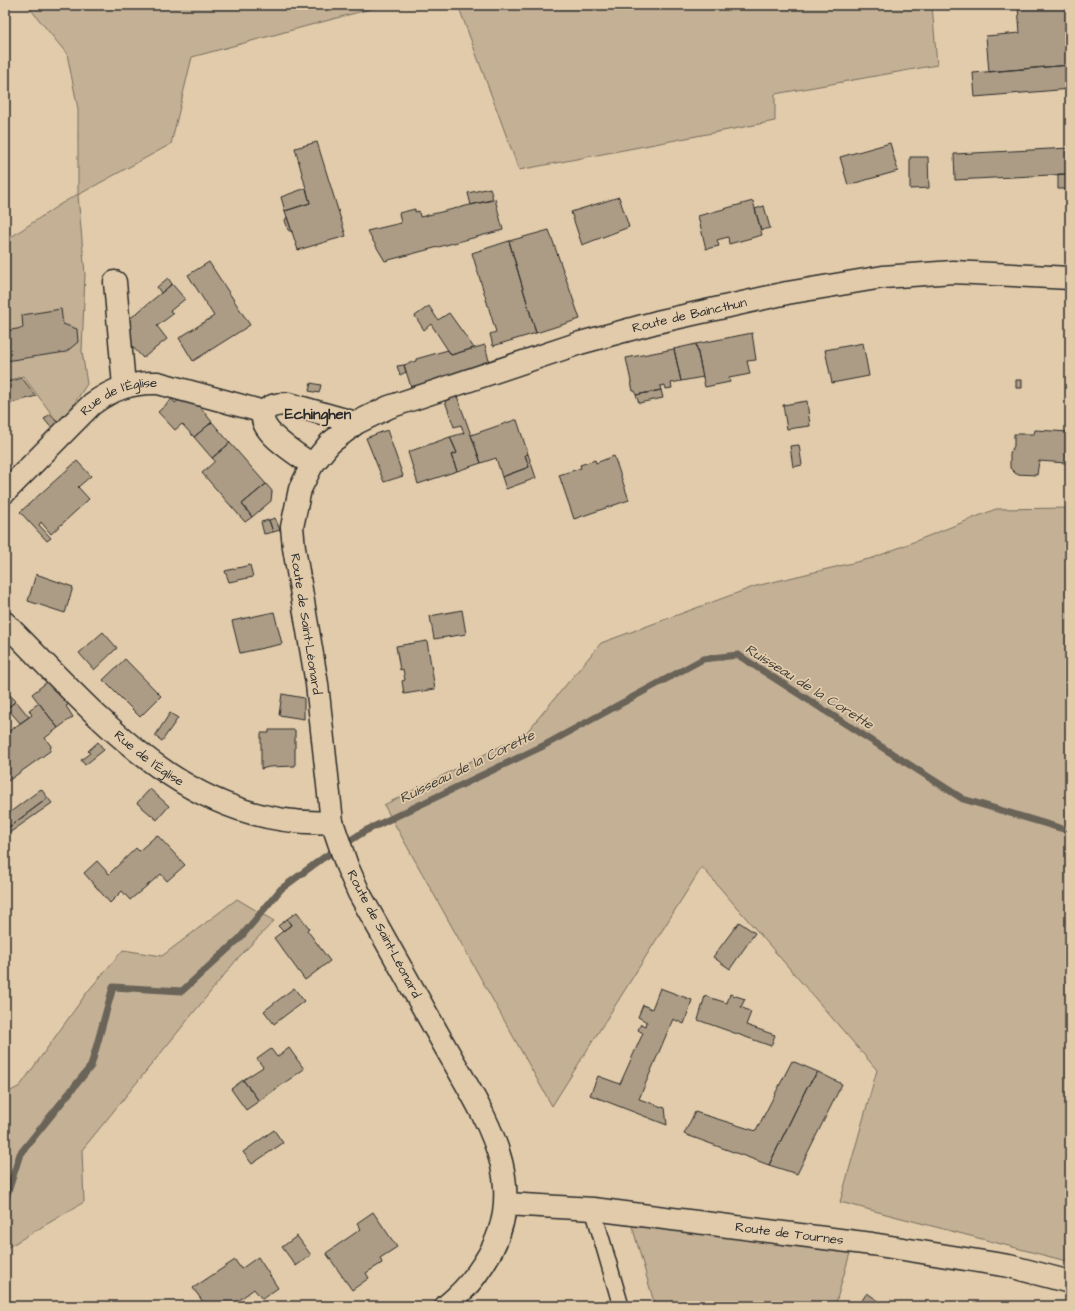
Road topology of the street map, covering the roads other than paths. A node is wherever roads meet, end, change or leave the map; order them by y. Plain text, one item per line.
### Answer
1 (1070, 278) edge
2 (115, 282) dead end
3 (124, 386) junction
4 (264, 412) junction
5 (356, 423) junction
6 (330, 443) joint
7 (312, 465) junction
8 (5, 492) edge
9 (5, 623) edge
10 (333, 826) junction
11 (506, 1204) junction
12 (593, 1209) junction
13 (1070, 1282) edge
14 (446, 1306) edge
15 (621, 1306) edge

1 - 5 street, Route de Baincthun
2 - 3 street
3 - 4 street, Rue de l'Église
3 - 8 street, Rue de l'Église
4 - 5 street
4 - 7 street
5 - 6 street, Route de Baincthun
6 - 7 street, Route de Saint-Léonard
7 - 10 street, Route de Saint-Léonard
9 - 10 street, Rue de l'Église
10 - 11 street, Route de Saint-Léonard
11 - 12 street, Route de Tournes
11 - 14 street, Route de Saint-Léonard
12 - 13 street, Route de Tournes
12 - 15 lane

